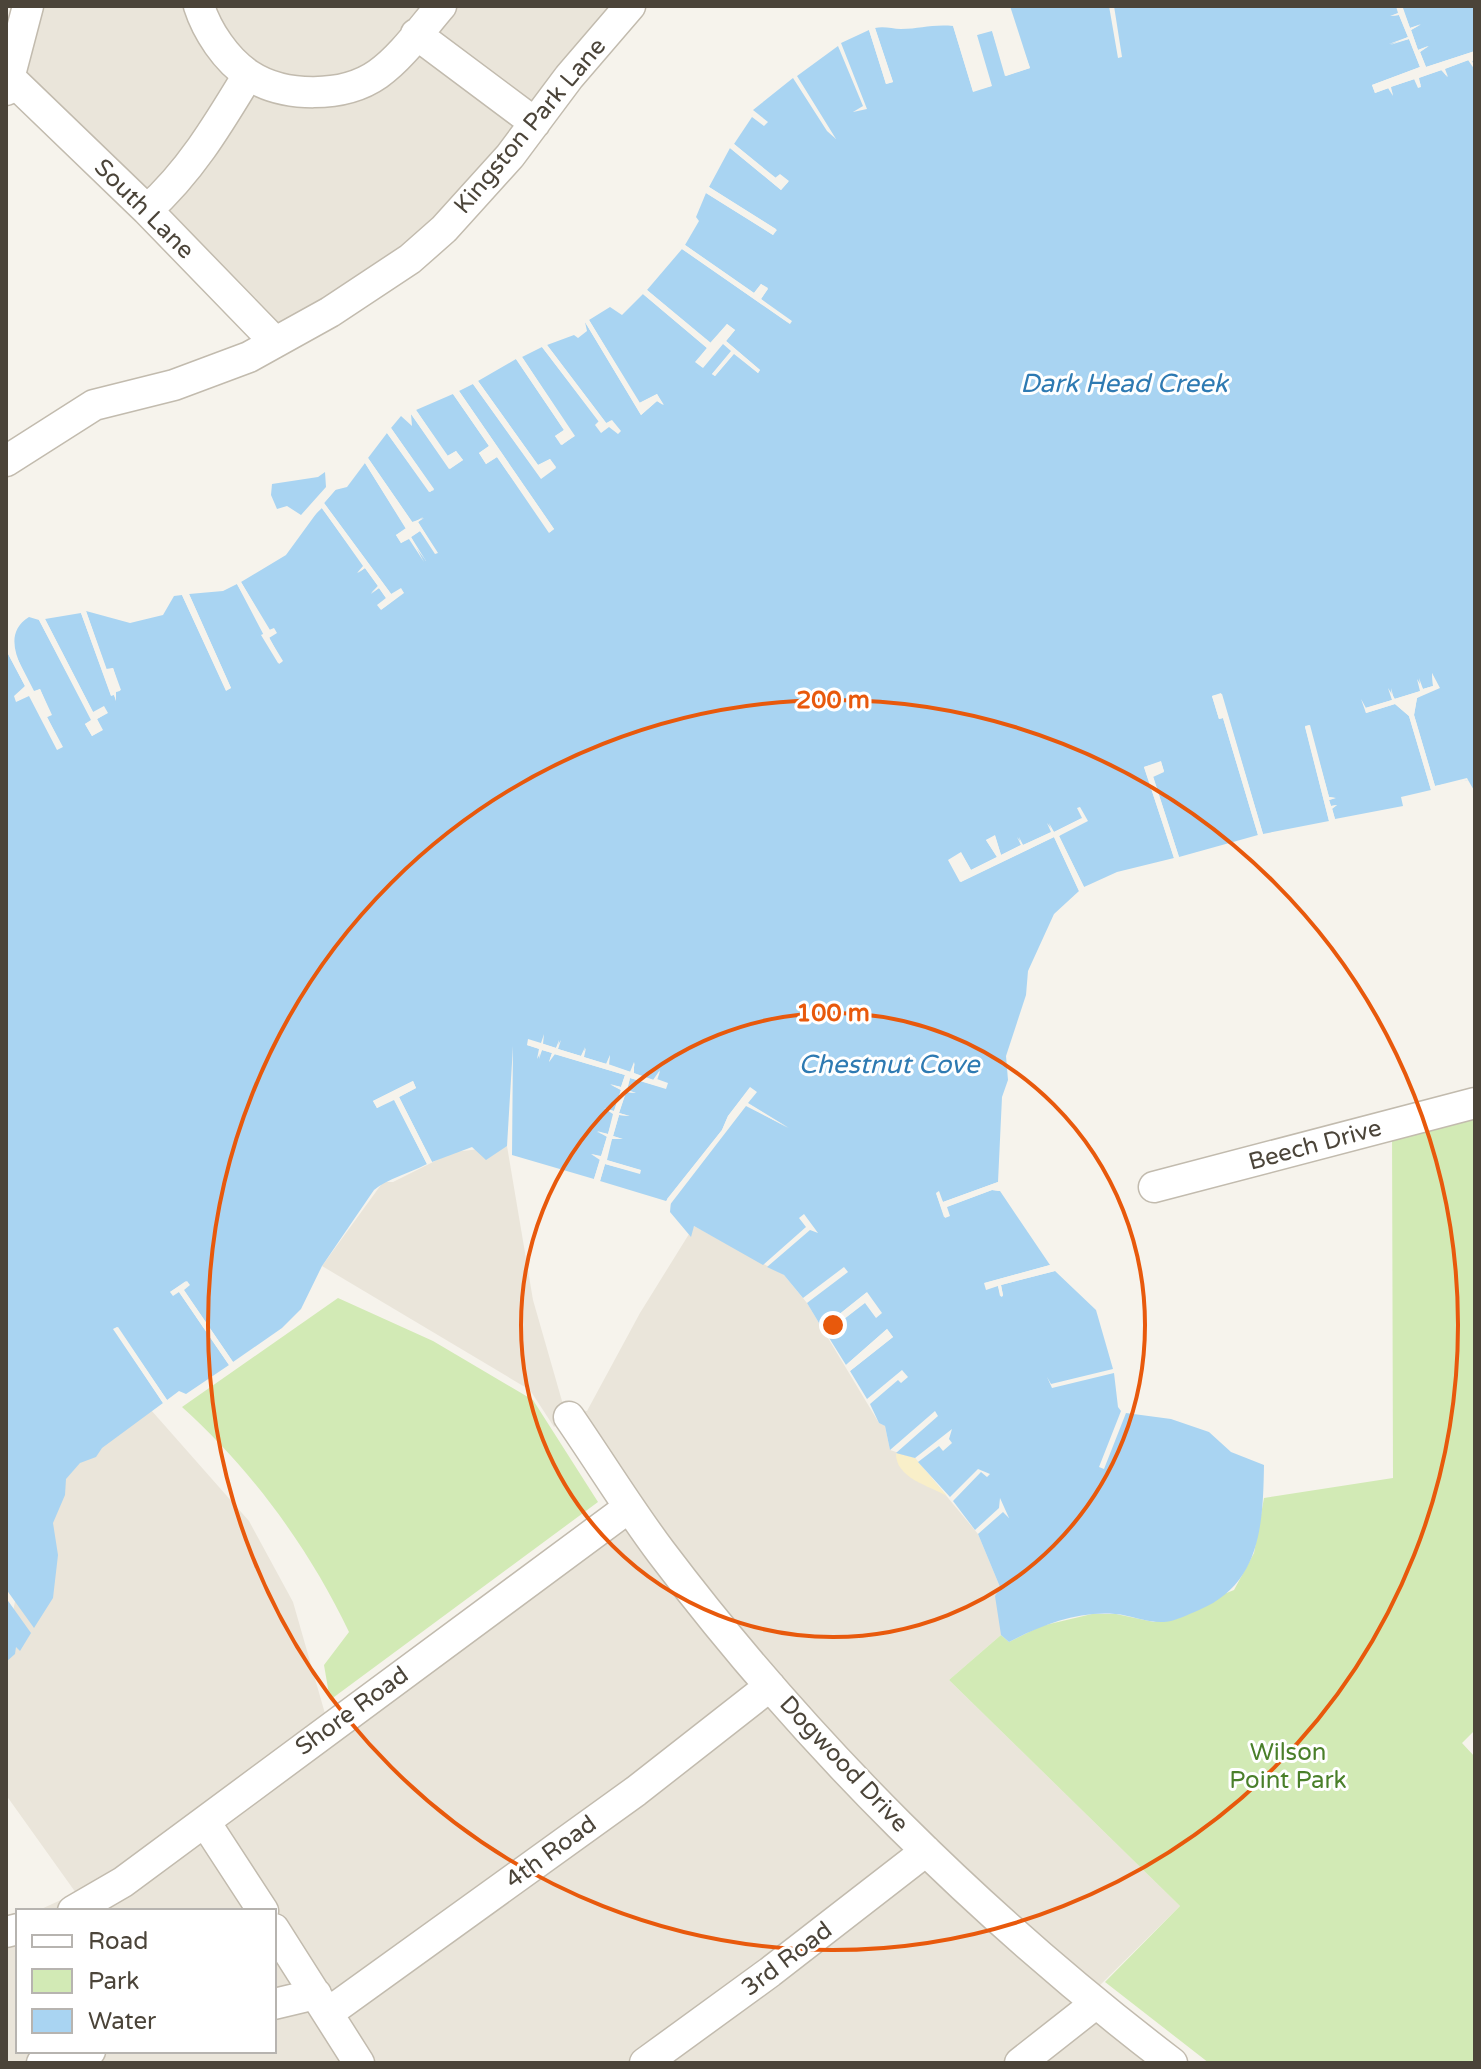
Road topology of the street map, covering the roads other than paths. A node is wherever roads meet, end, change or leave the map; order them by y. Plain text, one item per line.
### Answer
1 (28, 6) edge
2 (199, 6) edge
3 (441, 6) edge
4 (630, 6) edge
5 (416, 34) junction
6 (248, 75) junction
7 (8, 84) edge
8 (535, 123) junction
9 (147, 210) junction
10 (275, 342) junction
11 (6, 461) edge
12 (1475, 1103) edge
13 (1154, 1187) dead end
14 (569, 1417) dead end
15 (628, 1508) junction
16 (770, 1686) junction
17 (205, 1822) junction
18 (926, 1851) junction
19 (76, 1909) edge
20 (262, 1909) edge
21 (276, 1932) edge
22 (276, 2004) edge
23 (322, 2004) junction
24 (1095, 2004) junction
25 (82, 2053) edge
26 (42, 2063) edge
27 (359, 2063) edge
28 (645, 2063) edge
29 (1020, 2063) edge
30 (1172, 2063) edge

1 - 7 street
2 - 6 street
3 - 5 street
4 - 8 street, Kingston Park Lane
5 - 6 street
5 - 8 street
6 - 9 street
7 - 9 street, South Lane
8 - 10 street, Kingston Park Lane
9 - 10 street, South Lane
10 - 11 street, Kingston Park Lane
12 - 13 street, Beech Drive
14 - 15 street, Dogwood Drive
15 - 16 street, Dogwood Drive
15 - 17 street, Shore Road
16 - 18 street, Dogwood Drive
16 - 23 street, 4th Road
17 - 19 street, Shore Road
17 - 20 street
18 - 24 street, Dogwood Drive
18 - 28 street, 3rd Road
21 - 23 street
22 - 23 street, 4th Road
23 - 27 street
24 - 29 street
24 - 30 street, Dogwood Drive
25 - 26 street

